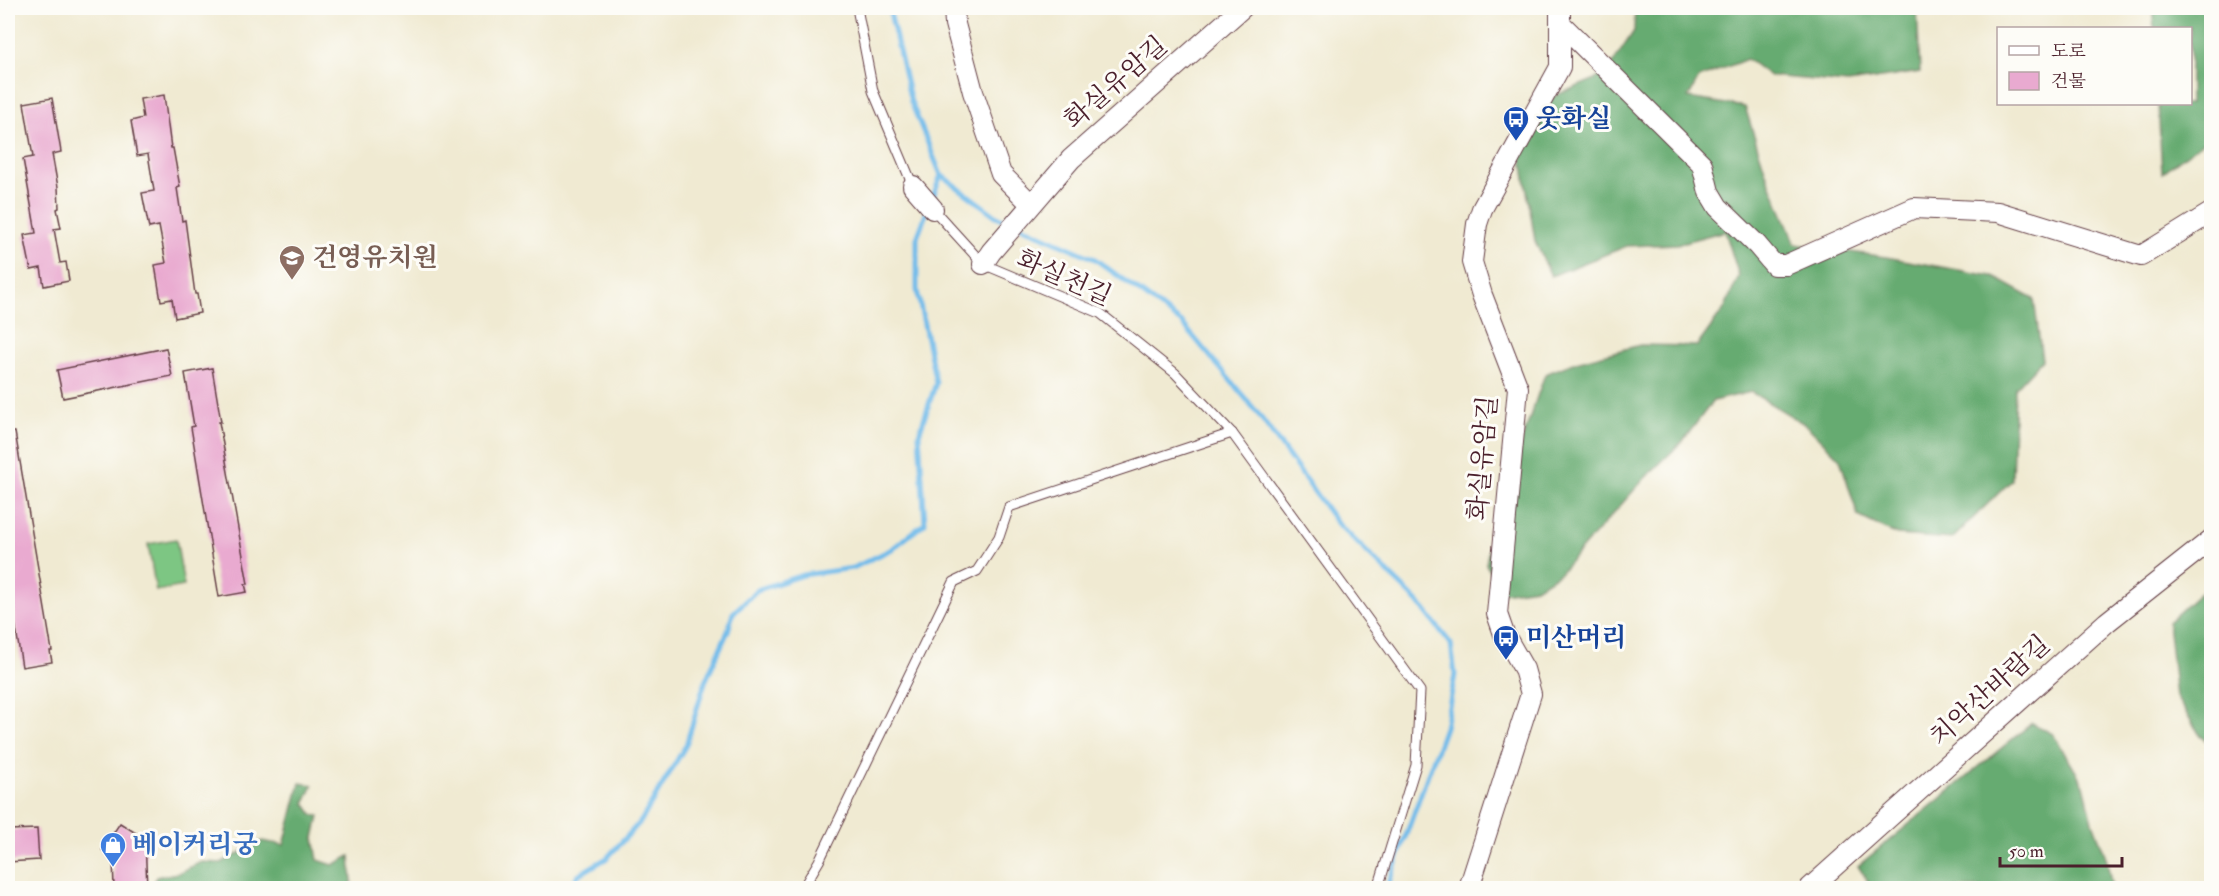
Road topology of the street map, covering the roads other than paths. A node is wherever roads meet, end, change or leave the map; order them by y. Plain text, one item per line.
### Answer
1 (857, 8) edge
2 (954, 8) edge
3 (1242, 8) edge
4 (1560, 15) edge
5 (914, 186) joint
6 (1031, 204) junction
7 (933, 209) joint
8 (2211, 212) edge
9 (987, 258) junction
10 (1232, 433) junction
11 (2211, 539) edge
12 (803, 888) edge
13 (1378, 888) edge
14 (1468, 888) edge
15 (1810, 888) edge

1 - 5 lane
2 - 6 street
3 - 6 street, 화실유암길
4 - 8 street
4 - 14 street, 화실유암길
5 - 7 street
6 - 9 street, 화실유암길
7 - 9 lane, 화실천길
9 - 10 lane, 화실천길
10 - 12 lane
10 - 13 lane
11 - 15 street, 치악산바람길

